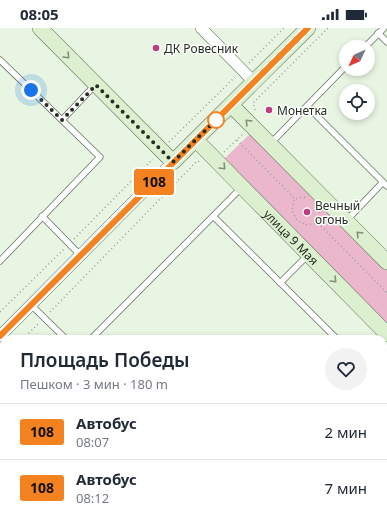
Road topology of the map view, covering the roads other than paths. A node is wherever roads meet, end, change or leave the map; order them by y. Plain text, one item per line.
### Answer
1 (40, 28) edge
2 (201, 28) edge
3 (308, 28) edge
4 (384, 28) edge
5 (378, 34) junction
6 (372, 40) edge
7 (387, 42) edge
8 (0, 60) edge
9 (339, 73) edge
10 (254, 82) junction
11 (96, 85) junction
12 (231, 105) junction
13 (307, 106) junction
14 (62, 120) junction
15 (196, 140) junction
16 (270, 144) junction
17 (173, 162) junction
18 (385, 184) edge
19 (242, 187) junction
20 (42, 216) junction
21 (213, 216) junction
22 (346, 221) junction
23 (308, 254) junction
24 (80, 255) junction
25 (0, 261) edge
26 (387, 262) edge
27 (280, 283) junction
28 (31, 305) junction
29 (1, 335) edge
30 (62, 335) edge
31 (95, 335) edge
32 (333, 335) edge
33 (384, 335) edge

1 -> 11 street
2 - 10 street
3 - 10 street
4 - 5 lane
5 - 6 lane
5 - 7 lane
8 - 14 lane
9 - 13 lane
10 - 12 street
11 - 14 lane
11 - 17 street
12 - 15 street
16 -> 12 street
13 - 16 lane
13 - 18 lane
14 - 20 lane
15 - 17 street
15 -> 19 street, улица 9 Мая
16 - 22 street
17 - 24 street
18 - 22 lane
19 - 21 lane
19 - 23 street, улица 9 Мая
20 - 24 lane
20 - 25 lane
21 - 27 lane
21 - 31 lane
26 -> 22 street
23 - 27 lane
23 -> 33 street, улица 9 Мая
24 - 28 street
27 - 32 lane
28 - 29 street
28 - 30 lane

